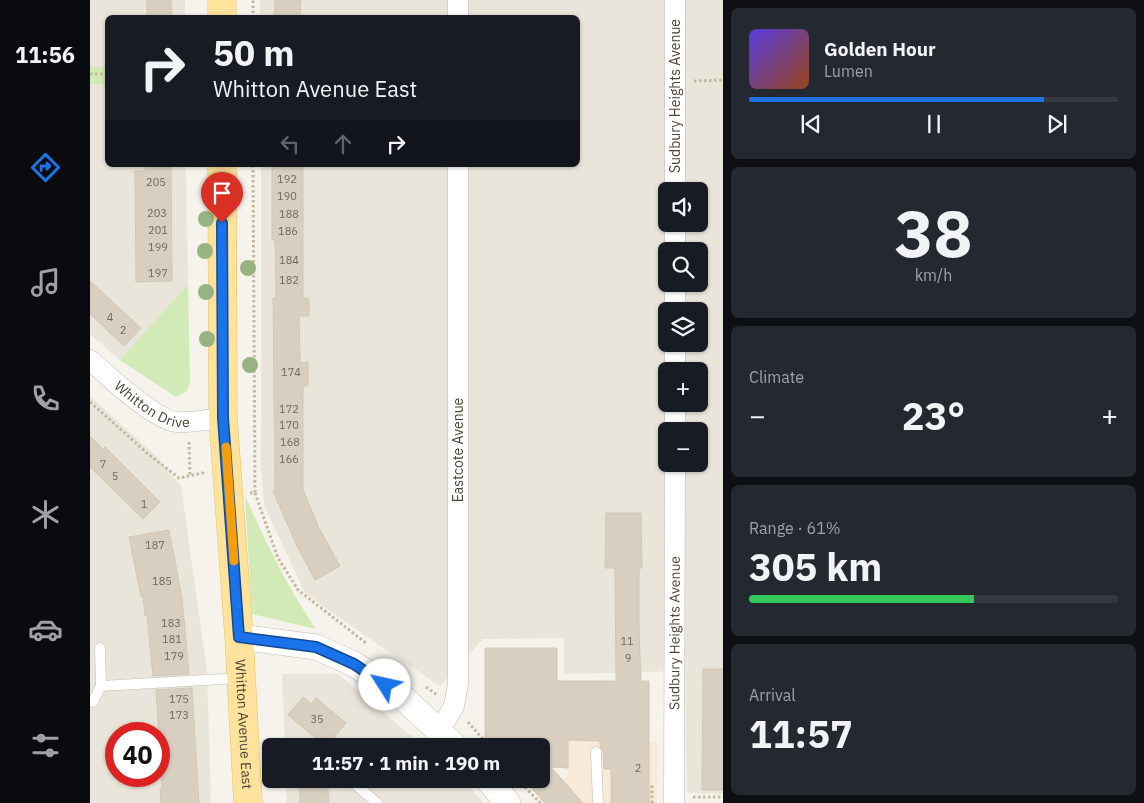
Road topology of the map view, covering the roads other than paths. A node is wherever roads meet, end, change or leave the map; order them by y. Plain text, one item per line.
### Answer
1 (222, 0) edge
2 (458, 0) edge
3 (675, 0) edge
4 (222, 15) edge
5 (458, 15) edge
6 (222, 167) edge
7 (458, 167) edge
8 (676, 182) edge
9 (90, 360) edge
10 (223, 418) junction
11 (675, 472) edge
12 (239, 637) junction
13 (100, 648) dead end
14 (242, 678) junction
15 (102, 686) junction
16 (93, 702) dead end
17 (447, 738) edge
18 (596, 752) dead end
19 (360, 788) edge
20 (504, 788) edge
21 (516, 794) edge
22 (674, 800) edge
23 (248, 803) edge
24 (377, 803) edge
25 (598, 803) edge

1 - 4 main road
2 - 5 street
3 - 8 street, Sudbury Heights Avenue
6 - 10 main road, Whitton Avenue East
7 - 17 street, Eastcote Avenue
9 - 10 street, Whitton Drive
10 - 12 main road, Whitton Avenue East
11 - 22 street, Sudbury Heights Avenue
12 - 14 main road, Whitton Avenue East
12 - 17 street
13 - 15 lane
14 - 15 lane
14 - 23 main road, Whitton Avenue East
15 - 16 lane
18 - 25 lane
19 - 24 lane
20 - 21 street

